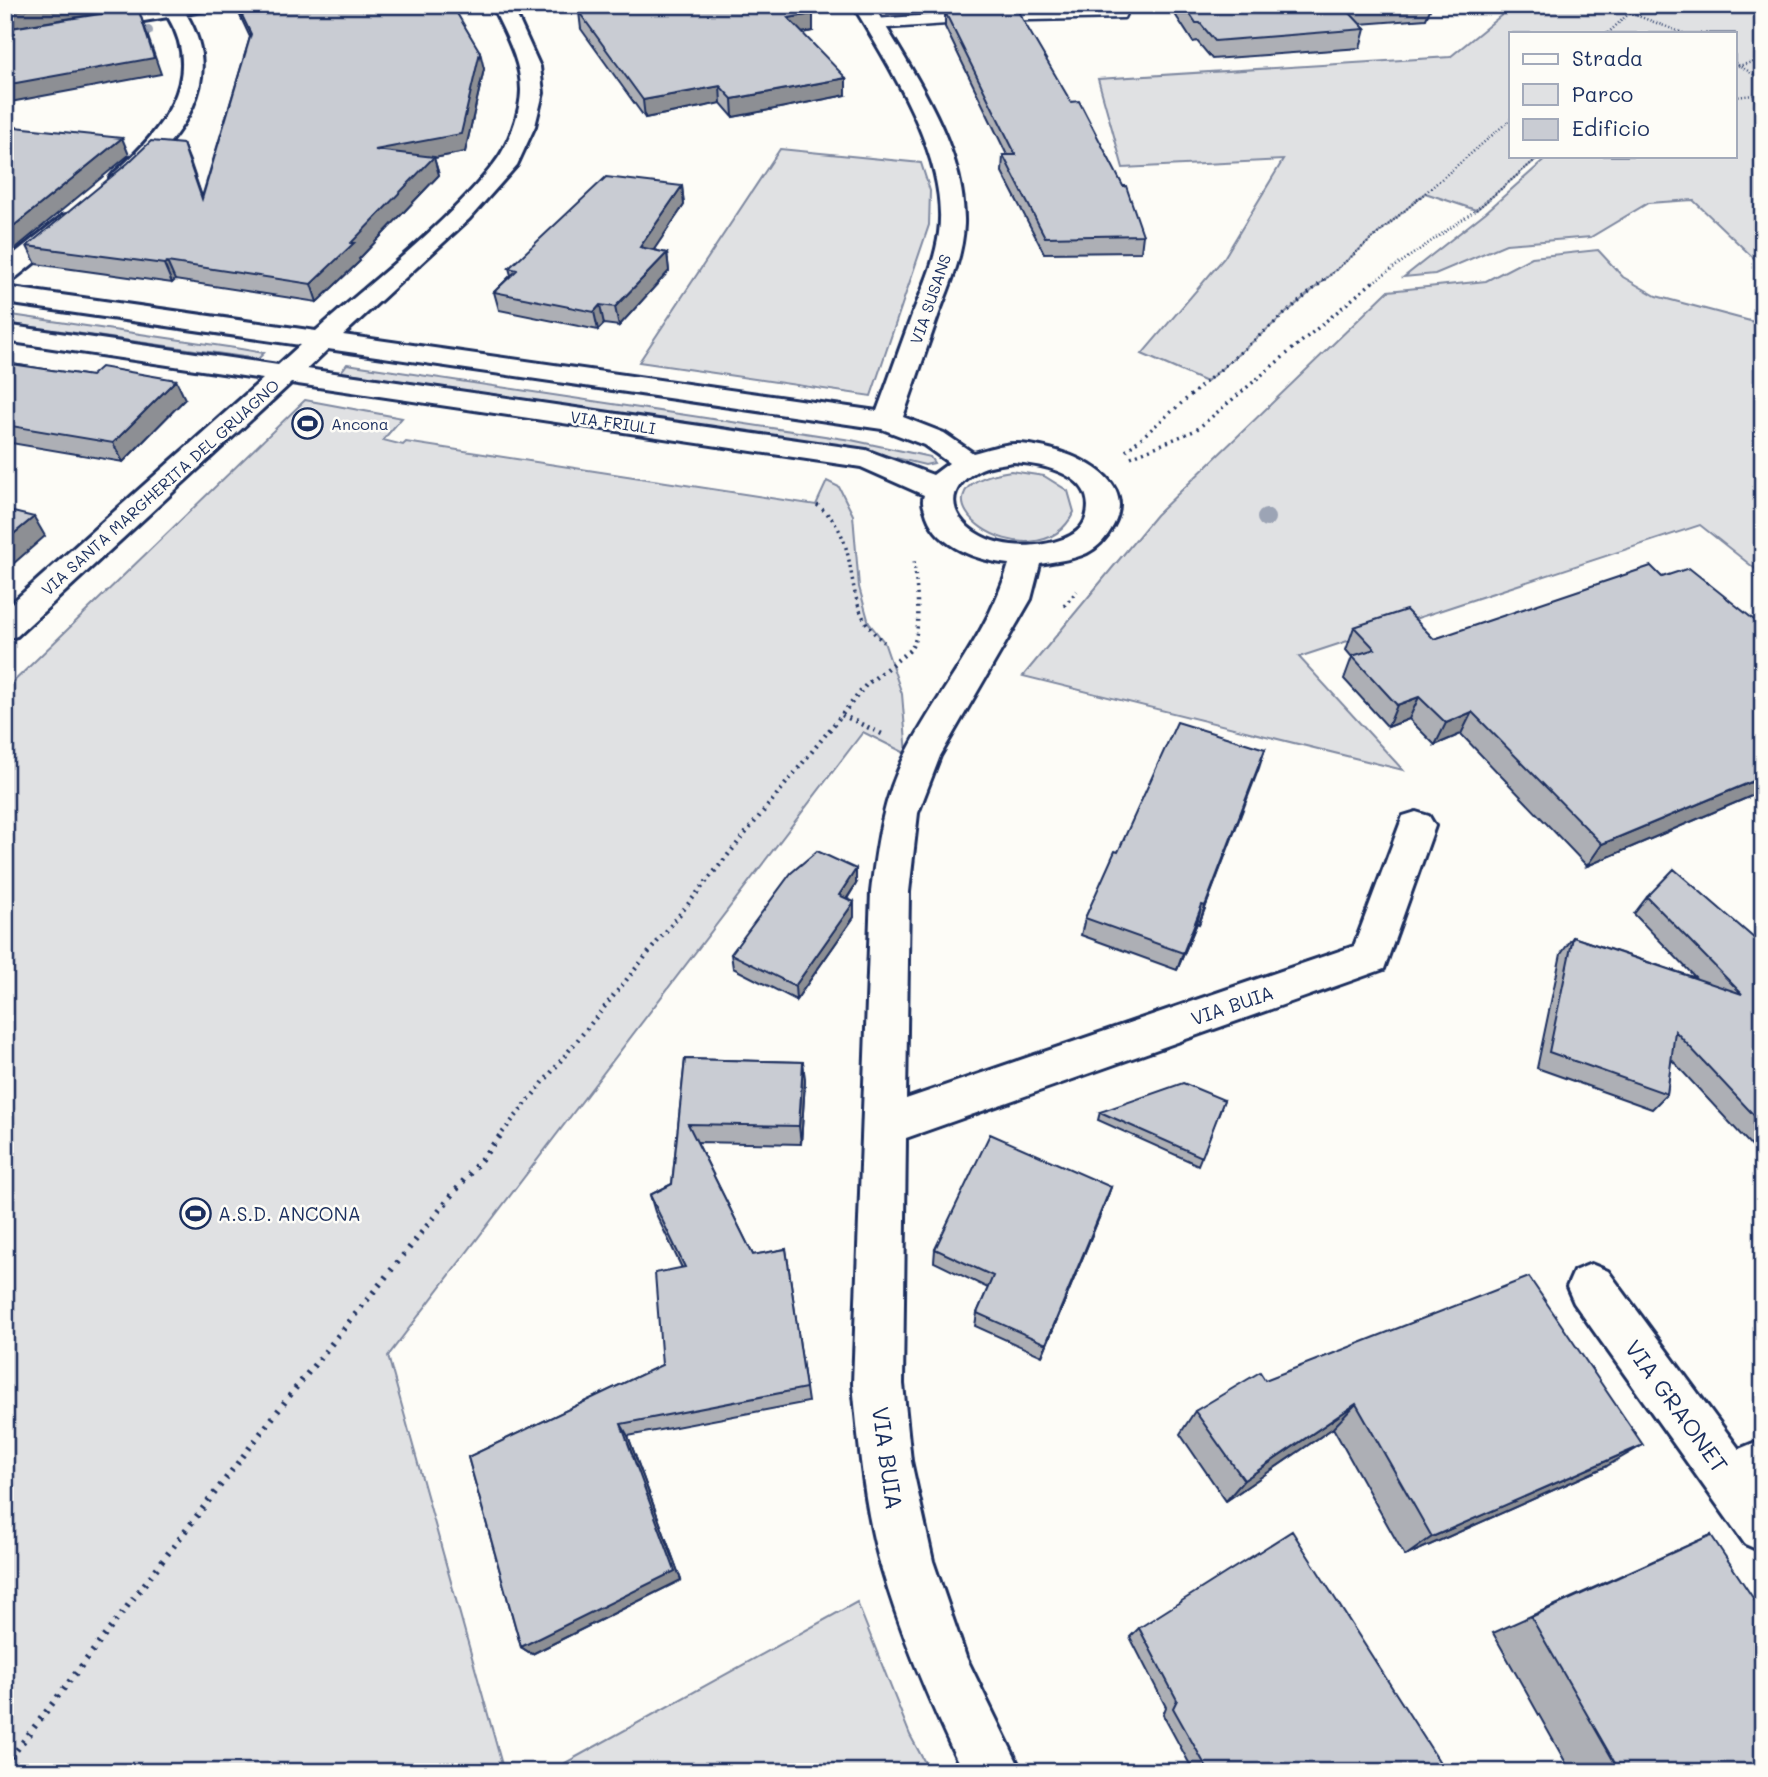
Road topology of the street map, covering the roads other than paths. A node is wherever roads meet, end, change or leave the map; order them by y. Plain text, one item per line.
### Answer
1 (203, 5) edge
2 (502, 5) edge
3 (174, 10) junction
4 (869, 14) edge
5 (1118, 14) dead end
6 (5, 38) edge
7 (107, 191) edge
8 (87, 207) edge
9 (5, 274) edge
10 (5, 295) edge
11 (5, 333) edge
12 (320, 340) junction
13 (283, 374) junction
14 (888, 421) junction
15 (966, 462) junction
16 (937, 499) junction
17 (1027, 558) junction
18 (5, 628) edge
19 (1416, 827) dead end
20 (884, 1126) junction
21 (1591, 1287) dead end
22 (1746, 1472) edge
23 (1763, 1526) edge
24 (993, 1772) edge

1 - 3 street
2 - 12 street
3 - 6 street
3 - 7 street
4 - 5 lane, VIA SUSANS
4 - 14 street, VIA SUSANS
8 - 9 street
10 - 12 street
11 - 13 street, VIA FRIULI
12 - 13 street
12 - 14 street
13 - 16 street, VIA FRIULI
13 - 18 street, VIA SANTA MARGHERITA DEL GRUAGNO
14 - 15 street
15 - 16 street
15 - 17 street
16 - 17 street
17 - 20 street, VIA BUIA
19 - 20 street, VIA BUIA
20 - 24 street, VIA BUIA
21 - 22 street, VIA GRAONET
22 - 23 street, VIA GRAONET

